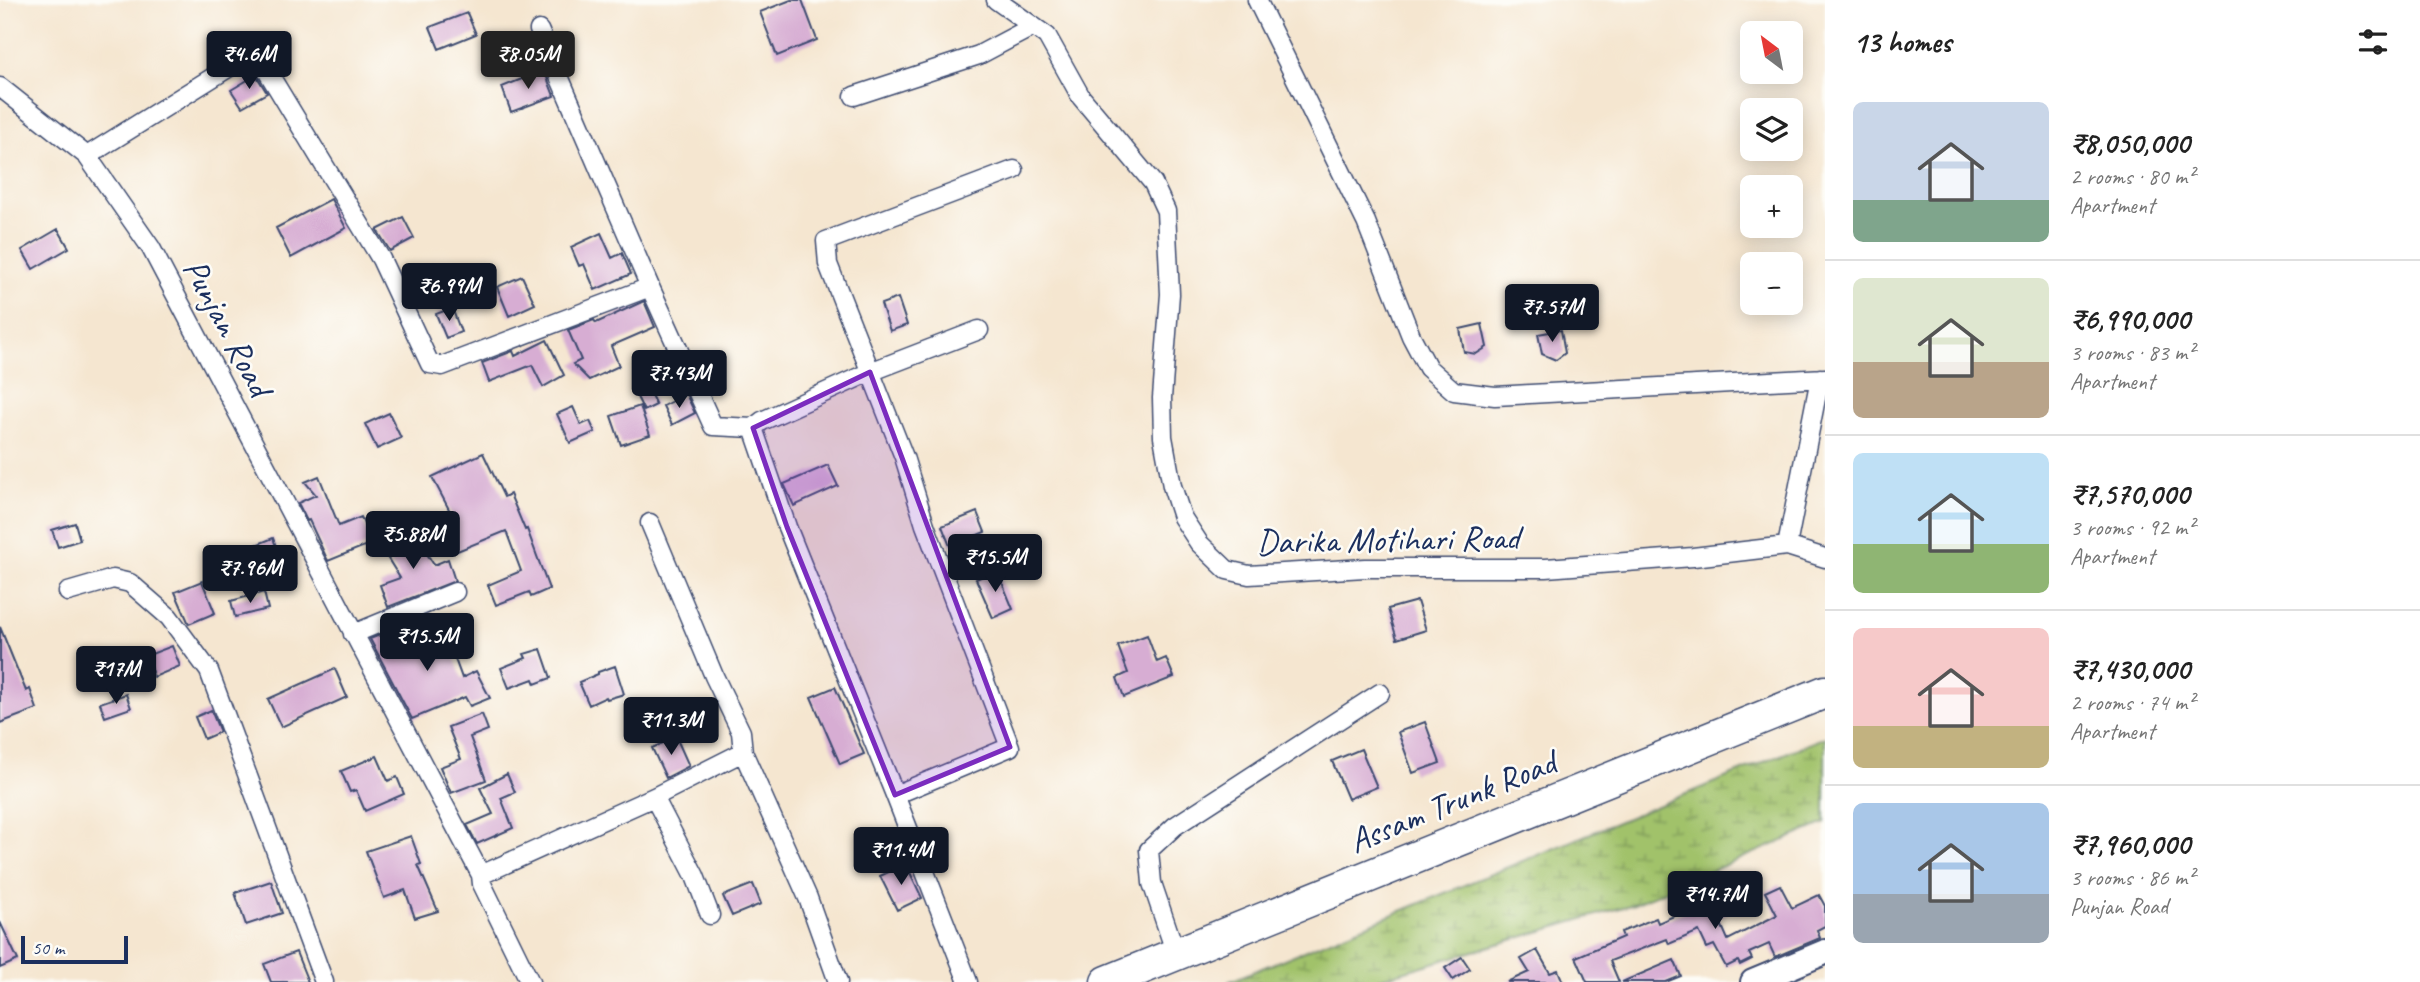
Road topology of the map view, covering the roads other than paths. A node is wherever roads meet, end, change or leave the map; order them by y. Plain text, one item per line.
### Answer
1 (996, 0) edge
2 (1257, 0) edge
3 (1032, 27) junction
4 (539, 30) dead end
5 (0, 87) edge
6 (854, 96) dead end
7 (87, 156) junction
8 (1014, 170) dead end
9 (650, 287) junction
10 (979, 330) dead end
11 (870, 372) junction
12 (1822, 378) edge
13 (753, 428) junction
14 (650, 523) dead end
15 (1788, 540) junction
16 (1825, 558) edge
17 (68, 592) dead end
18 (454, 592) dead end
19 (353, 634) junction
20 (1825, 692) edge
21 (1380, 694) dead end
22 (743, 752) junction
23 (895, 795) junction
24 (654, 797) junction
25 (481, 875) junction
26 (710, 915) dead end
27 (1825, 952) edge
28 (1176, 954) junction
29 (324, 982) edge
30 (530, 982) edge
31 (838, 982) edge
32 (968, 982) edge
33 (1107, 982) edge
34 (1753, 982) edge

1 - 3 street, Darika Motihari Road
2 - 12 street
3 - 6 street
3 - 15 street, Darika Motihari Road
4 - 9 street
5 - 7 street, Punjan Road
7 - 9 street
7 - 19 street, Punjan Road
8 - 11 street
9 - 13 street
10 - 11 street
11 - 13 street
11 - 23 street
12 - 15 street
13 - 23 street
14 - 22 street
15 - 16 street, Darika Motihari Road
17 - 29 street
18 - 19 street
19 - 25 street, Punjan Road
20 - 28 highway, Assam Trunk Road
21 - 28 street
22 - 24 street
22 - 31 street
23 - 32 street
24 - 25 street
24 - 26 street
25 - 30 street, Punjan Road
27 - 34 street
28 - 33 highway, Assam Trunk Road

